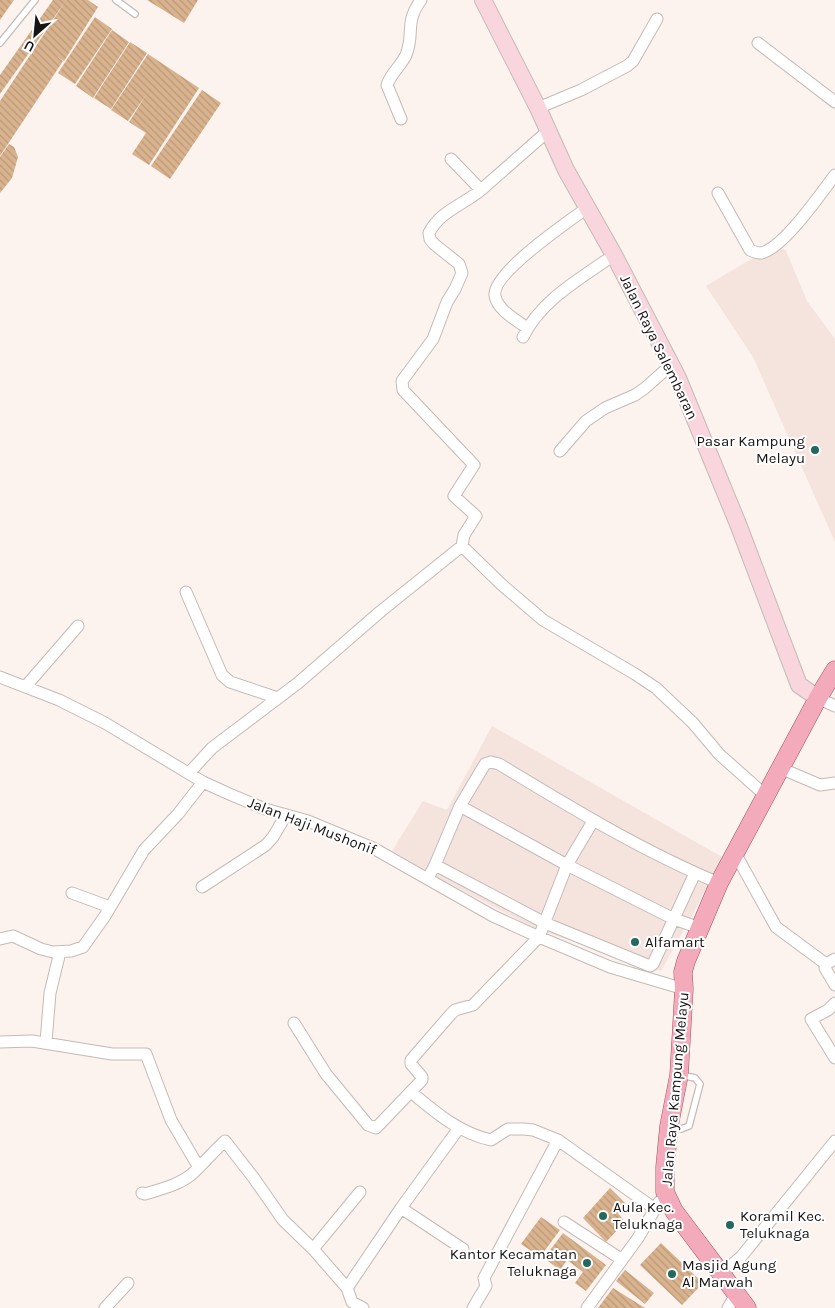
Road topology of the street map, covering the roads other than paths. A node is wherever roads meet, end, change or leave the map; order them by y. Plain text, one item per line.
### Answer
1 (35, 0) edge
2 (116, 0) edge
3 (421, 0) edge
4 (483, 0) edge
5 (135, 14) dead end
6 (657, 19) dead end
7 (0, 43) edge
8 (758, 43) dead end
9 (835, 102) edge
10 (538, 108) junction
11 (401, 119) dead end
12 (548, 130) junction
13 (451, 159) dead end
14 (835, 174) edge
15 (481, 190) junction
16 (718, 193) dead end
17 (587, 208) junction
18 (614, 255) junction
19 (671, 364) junction
20 (560, 451) dead end
21 (462, 546) junction
22 (186, 592) dead end
23 (78, 626) dead end
24 (835, 670) edge
25 (0, 677) edge
26 (26, 686) junction
27 (278, 698) junction
28 (818, 698) junction
29 (835, 706) edge
30 (780, 768) junction
31 (189, 773) junction
32 (203, 782) junction
33 (835, 783) edge
34 (766, 796) junction
35 (460, 806) junction
36 (286, 815) junction
37 (592, 821) junction
38 (735, 853) junction
39 (435, 865) junction
40 (567, 866) junction
41 (696, 873) junction
42 (428, 878) junction
43 (719, 883) junction
44 (202, 887) dead end
45 (72, 894) dead end
46 (110, 907) junction
47 (674, 919) junction
48 (545, 923) junction
49 (700, 928) junction
50 (539, 937) junction
51 (0, 939) edge
52 (60, 952) junction
53 (831, 961) edge
54 (835, 985) edge
55 (684, 989) junction
56 (835, 1002) edge
57 (294, 1023) dead end
58 (0, 1042) edge
59 (46, 1042) junction
60 (835, 1058) edge
61 (411, 1092) junction
62 (459, 1128) junction
63 (558, 1140) junction
64 (835, 1141) edge
65 (198, 1166) junction
66 (142, 1192) dead end
67 (360, 1192) dead end
68 (665, 1192) junction
69 (401, 1208) junction
70 (655, 1208) junction
71 (564, 1222) dead end
72 (313, 1249) junction
73 (463, 1250) dead end
74 (621, 1260) junction
75 (721, 1274) junction
76 (128, 1283) dead end
77 (347, 1288) junction
78 (732, 1301) edge
79 (348, 1305) edge
80 (105, 1308) edge
81 (363, 1308) edge
82 (473, 1308) edge
83 (587, 1308) edge
84 (747, 1308) edge

1 - 7 lane
2 - 5 lane
3 - 11 street
4 - 10 main road, Jalan Raya Salembaran
6 - 10 street
8 - 9 street
10 - 12 main road, Jalan Raya Salembaran
12 - 15 street
12 - 17 main road, Jalan Raya Salembaran
13 - 15 street
14 - 16 street
15 - 21 street
17 - 18 main road, Jalan Raya Salembaran
17 - 18 street
18 - 19 main road, Jalan Raya Salembaran
19 - 20 street
19 - 28 main road, Jalan Raya Salembaran
21 - 27 street
21 - 34 street
22 - 27 street
23 - 26 street
24 - 28 main road, Jalan Raya Kampung Melayu
25 - 26 street, Jalan Haji Mushonif
26 - 31 street, Jalan Haji Mushonif
27 - 31 street
28 - 29 street
28 - 30 main road, Jalan Raya Kampung Melayu
30 - 33 street
30 - 34 main road, Jalan Raya Kampung Melayu
31 - 32 street, Jalan Haji Mushonif
32 - 36 street, Jalan Haji Mushonif
32 - 46 street
34 - 38 main road, Jalan Raya Kampung Melayu
35 - 37 street
35 - 39 street
35 - 40 street
36 - 42 street, Jalan Haji Mushonif
36 - 44 street
37 - 40 street
37 - 41 street
38 - 43 main road, Jalan Raya Kampung Melayu
38 - 53 street
39 - 42 street
39 - 48 street
40 - 47 street
40 - 48 street
41 - 43 street
41 - 47 street
42 - 50 street, Jalan Haji Mushonif
43 - 49 main road, Jalan Raya Kampung Melayu
45 - 46 street
46 - 52 street
47 - 48 street
47 - 49 street
48 - 50 street
49 - 55 main road, Jalan Raya Kampung Melayu
50 - 55 street, Jalan Haji Mushonif
50 - 61 street
51 - 52 street
52 - 59 street
53 - 54 street
55 - 68 main road, Jalan Raya Kampung Melayu
56 - 60 street
57 - 61 street
58 - 59 street
59 - 65 street
61 - 62 street
62 - 63 street
62 - 69 street
63 - 70 street
63 - 82 street
64 - 75 street
65 - 66 street
65 - 72 street
67 - 72 street
68 - 70 street
68 - 75 main road, Jalan Raya Kampung Melayu
69 - 73 street
69 - 77 street
70 - 74 street
71 - 74 street
72 - 77 street
74 - 83 street
75 - 78 main road, Jalan Raya Kampung Melayu
76 - 80 street
77 - 79 street
78 - 84 main road, Jalan Raya Kampung Melayu
79 - 81 street

